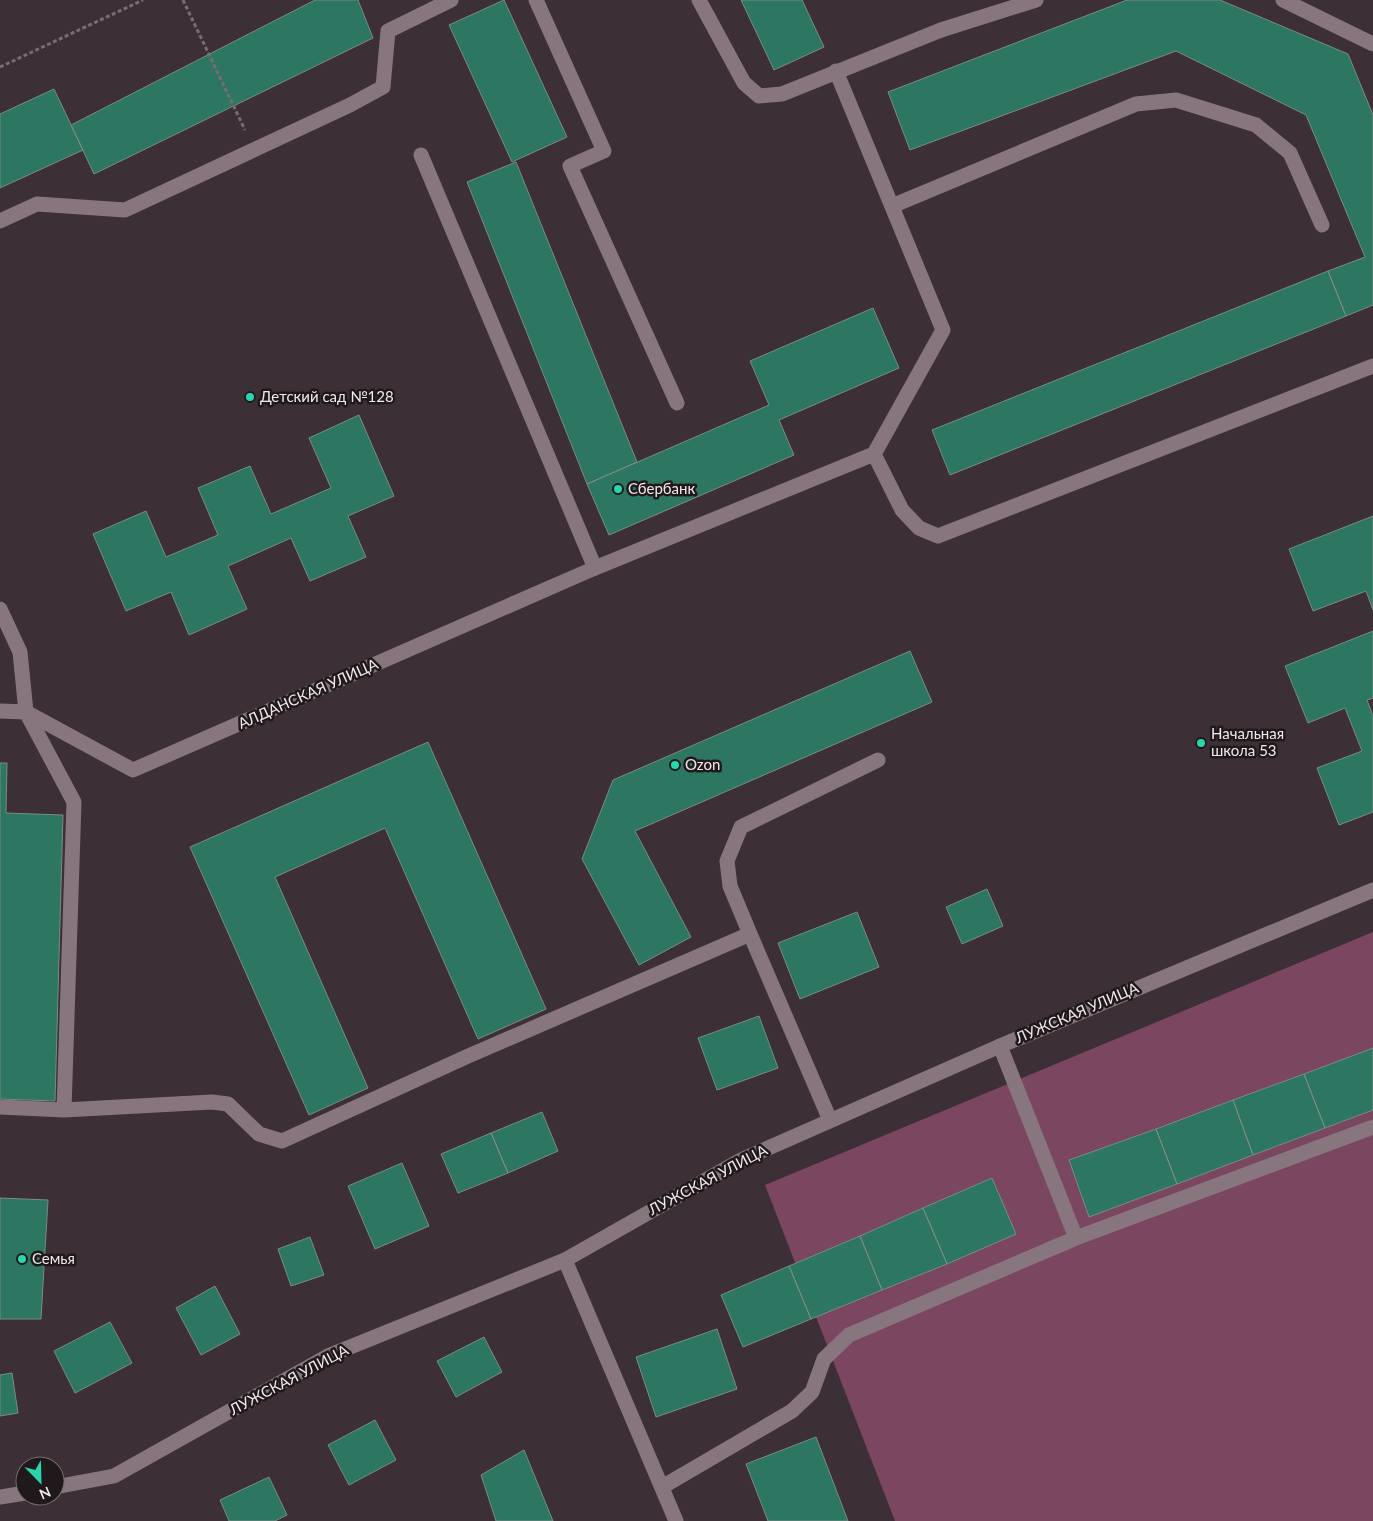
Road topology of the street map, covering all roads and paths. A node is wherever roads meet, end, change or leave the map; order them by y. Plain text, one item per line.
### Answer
1 (143, 0) edge
2 (183, 0) edge
3 (451, 0) edge
4 (536, 0) edge
5 (699, 0) edge
6 (1036, 0) edge
7 (1283, 0) edge
8 (1373, 44) edge
9 (0, 67) edge
10 (836, 71) junction
11 (254, 150) junction
12 (421, 155) dead end
13 (892, 206) junction
14 (0, 221) edge
15 (1322, 225) dead end
16 (1373, 366) edge
17 (677, 403) dead end
18 (874, 454) junction
19 (595, 568) junction
20 (0, 609) edge
21 (0, 712) edge
22 (26, 712) junction
23 (878, 760) dead end
24 (1373, 890) edge
25 (750, 934) junction
26 (1000, 1046) junction
27 (0, 1107) edge
28 (64, 1110) junction
29 (830, 1120) junction
30 (1373, 1127) edge
31 (1076, 1238) junction
32 (565, 1260) junction
33 (65, 1485) edge
34 (662, 1487) junction
35 (15, 1495) edge
36 (0, 1497) edge
37 (676, 1521) edge

1 - 9 path
2 - 11 path
3 - 11 street
4 - 17 street
5 - 10 street
6 - 10 street
7 - 8 street
10 - 13 street
11 - 14 street
12 - 19 street
13 - 15 street
13 - 18 street
16 - 18 street
18 - 19 street
19 - 22 street, АЛДАНСКАЯ УЛИЦА
20 - 22 street
21 - 22 street
22 - 28 street
23 - 25 street
24 - 26 street, ЛУЖСКАЯ УЛИЦА
25 - 28 street
25 - 29 street
26 - 29 street, ЛУЖСКАЯ УЛИЦА
26 - 31 street
27 - 28 street
29 - 32 street, ЛУЖСКАЯ УЛИЦА
30 - 31 street
31 - 34 street
32 - 33 street, ЛУЖСКАЯ УЛИЦА
32 - 34 street
34 - 37 street
35 - 36 street

